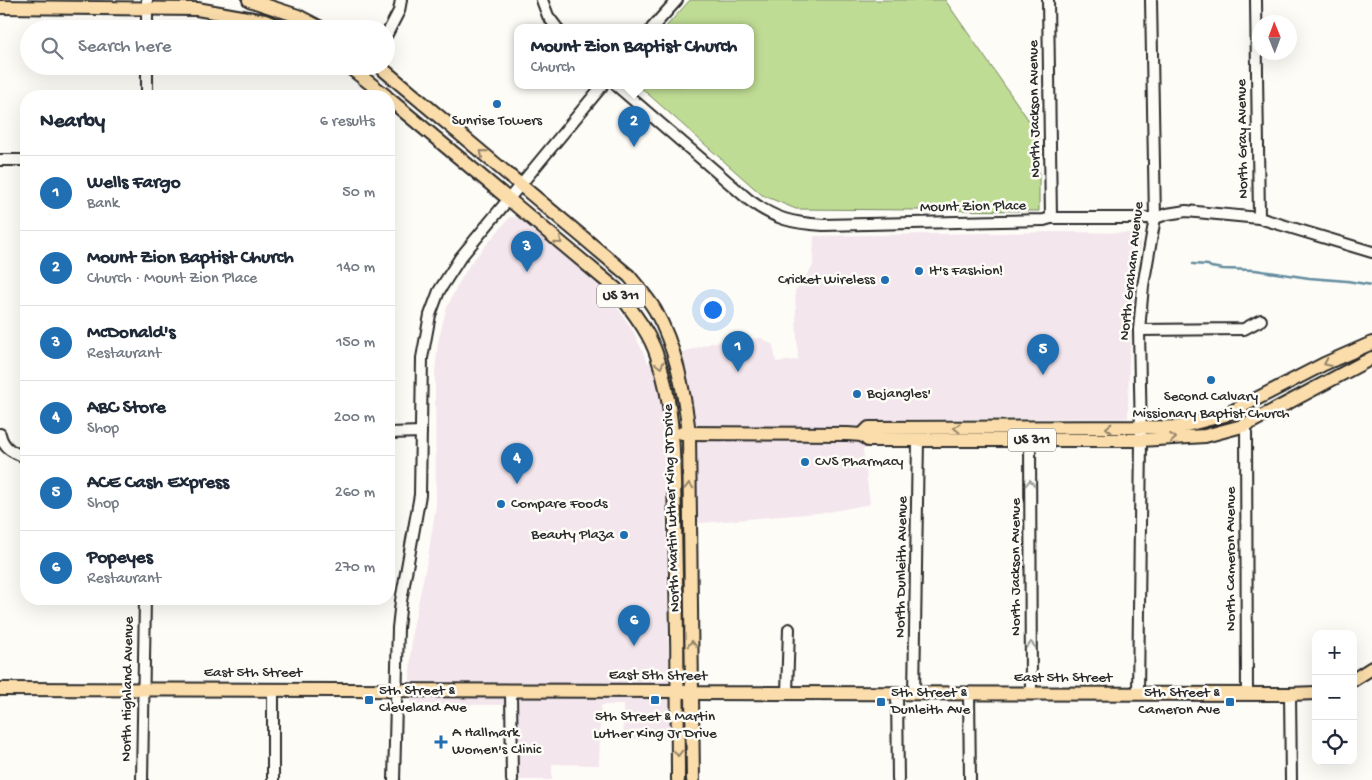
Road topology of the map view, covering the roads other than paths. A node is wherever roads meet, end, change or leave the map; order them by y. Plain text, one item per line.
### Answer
1 (249, 0) edge
2 (401, 0) edge
3 (542, 0) edge
4 (677, 0) edge
5 (1048, 0) edge
6 (1151, 0) edge
7 (1256, 0) edge
8 (147, 4) edge
9 (0, 7) edge
10 (147, 20) edge
11 (259, 20) edge
12 (306, 20) edge
13 (394, 20) edge
14 (554, 24) edge
15 (656, 24) edge
16 (147, 75) edge
17 (367, 75) edge
18 (390, 75) edge
19 (599, 89) edge
20 (620, 89) edge
21 (147, 90) edge
22 (380, 90) edge
23 (395, 104) edge
24 (0, 160) edge
25 (20, 160) edge
26 (520, 184) junction
27 (508, 199) junction
28 (1052, 218) junction
29 (1155, 218) junction
30 (1259, 218) junction
31 (1372, 252) edge
32 (1261, 320) dead end
33 (1139, 330) junction
34 (1372, 343) edge
35 (1372, 358) edge
36 (1300, 377) junction
37 (1246, 425) junction
38 (421, 432) junction
39 (395, 433) edge
40 (672, 433) junction
41 (689, 433) junction
42 (0, 434) edge
43 (1141, 434) junction
44 (862, 435) junction
45 (918, 440) junction
46 (1030, 440) junction
47 (20, 455) edge
48 (145, 605) edge
49 (789, 628) dead end
50 (1372, 668) edge
51 (1357, 677) edge
52 (0, 689) edge
53 (144, 689) junction
54 (273, 690) junction
55 (395, 690) junction
56 (678, 690) junction
57 (511, 691) junction
58 (693, 693) junction
59 (787, 693) junction
60 (1312, 693) edge
61 (897, 694) junction
62 (914, 694) junction
63 (969, 694) junction
64 (1031, 694) junction
65 (1138, 694) junction
66 (1247, 694) junction
67 (1290, 694) junction
68 (142, 780) edge
69 (273, 780) edge
70 (394, 780) edge
71 (512, 780) edge
72 (678, 780) edge
73 (693, 780) edge
74 (898, 780) edge
75 (970, 780) edge
76 (1291, 780) edge

1 - 12 main road
2 - 13 street
3 - 14 street
4 - 15 street
5 - 28 street, North Jackson Avenue
6 - 29 street, North Graham Avenue
7 - 30 street, North Gray Avenue
8 - 9 main road
8 - 10 street
8 - 11 main road
16 - 21 street
17 - 22 main road
26 -> 18 main road, North Martin Luther King Jr Drive / US 311
19 - 26 street
20 - 28 street, Mount Zion Place
23 - 27 main road, North Martin Luther King Jr Drive / US 311
24 - 25 street
26 - 27 street
26 - 41 main road, North Martin Luther King Jr Drive / US 311
27 - 38 street
27 -> 40 main road, North Martin Luther King Jr Drive / US 311
28 - 29 street, Mount Zion Place
29 - 30 street, Mount Zion Place
29 - 33 street, North Graham Avenue
30 - 31 street, Mount Zion Place
32 - 33 street
33 - 43 street, North Graham Avenue
34 -> 36 main road, US 311
35 - 37 main road, US 311
36 - 37 main road
36 - 43 main road, US 311
43 -> 37 main road, US 311
37 - 66 street, North Cameron Avenue
38 - 39 street
38 - 55 street
40 - 41 main road, US 311
40 - 56 main road, North Martin Luther King Jr Drive
41 - 44 main road, US 311
58 -> 41 main road, North Martin Luther King Jr Drive
42 - 47 street
43 -> 44 main road, US 311
43 - 46 main road, US 311
43 - 65 street, North Graham Avenue
44 - 45 main road, US 311
45 - 46 main road, US 311
45 - 62 street, North Dunleith Avenue
64 -> 46 street, North Jackson Avenue
48 - 53 street, North Highland Avenue
49 - 59 street
50 - 51 main road
52 - 53 main road, East 5th Street
53 - 54 main road, East 5th Street
53 - 68 street, North Highland Avenue
54 - 55 main road, East 5th Street
54 - 69 street
55 - 57 main road, East 5th Street
55 - 70 street
56 - 57 main road, East 5th Street
56 - 58 main road, East 5th Street
56 -> 72 main road, North Martin Luther King Jr Drive
57 - 71 street
58 - 59 main road, East 5th Street
58 - 73 main road, North Martin Luther King Jr Drive
59 - 61 main road, East 5th Street
60 - 67 main road, East 5th Street
61 - 62 main road, East 5th Street
61 - 74 street
62 - 63 main road, East 5th Street
63 - 64 main road, East 5th Street
63 - 75 street
64 - 65 main road, East 5th Street
65 - 66 main road, East 5th Street
66 - 67 main road, East 5th Street
67 - 76 street

